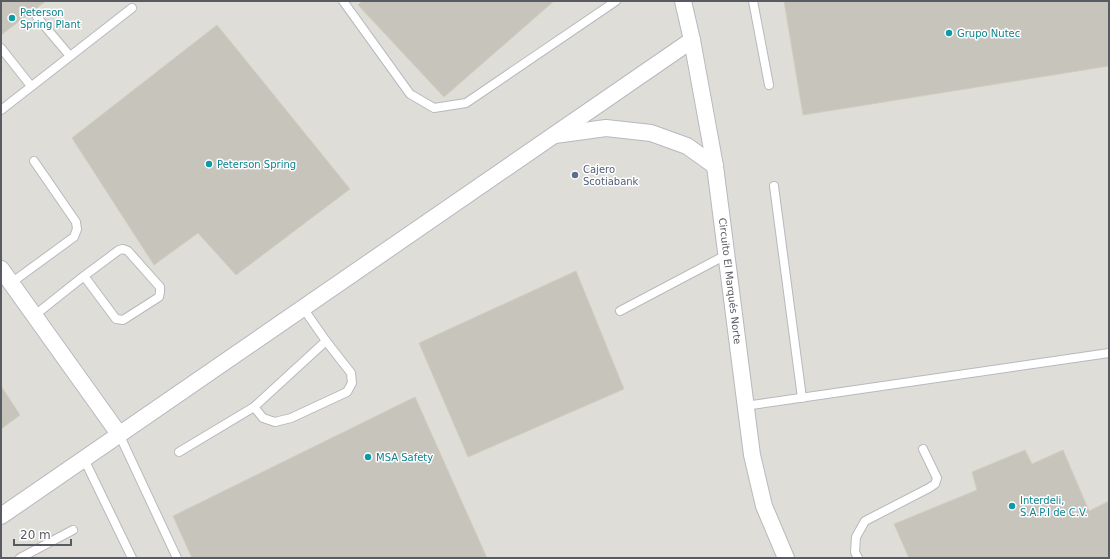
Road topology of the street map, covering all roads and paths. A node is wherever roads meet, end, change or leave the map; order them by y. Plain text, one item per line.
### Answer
1 (342, 1) edge
2 (616, 1) edge
3 (683, 1) edge
4 (753, 1) edge
5 (132, 8) dead end
6 (37, 16) dead end
7 (692, 40) junction
8 (1, 48) edge
9 (70, 56) junction
10 (769, 85) dead end
11 (31, 86) junction
12 (1, 110) edge
13 (552, 136) junction
14 (34, 161) dead end
15 (715, 166) junction
16 (774, 186) dead end
17 (726, 255) junction
18 (1, 269) edge
19 (84, 276) junction
20 (11, 283) junction
21 (303, 308) junction
22 (620, 311) dead end
23 (35, 315) junction
24 (326, 341) junction
25 (1109, 353) edge
26 (802, 398) junction
27 (746, 406) junction
28 (254, 407) junction
29 (120, 434) junction
30 (923, 449) dead end
31 (179, 452) dead end
32 (84, 459) junction
33 (1, 516) edge
34 (73, 530) dead end
35 (20, 558) edge
36 (132, 558) edge
37 (177, 558) edge
38 (786, 558) edge
39 (858, 558) edge

1 - 2 lane
3 - 7 street, Circuito El Marqués Norte
4 - 10 lane
5 - 9 lane
6 - 9 lane
7 - 13 street
7 - 15 street, Circuito El Marqués Norte
8 - 11 lane
9 - 11 lane
11 - 12 lane
13 - 15 street
13 - 21 street
14 - 20 lane
15 - 17 street, Circuito El Marqués Norte
16 - 26 lane
17 - 22 lane
17 - 27 street, Circuito El Marqués Norte
18 - 20 street
19 - 19 lane
19 - 23 lane
20 - 23 street
21 - 24 lane
21 - 29 street
23 - 29 street
24 - 28 lane
24 - 28 lane
25 - 26 lane
26 - 27 lane
27 - 38 street, Circuito El Marqués Norte
28 - 31 lane
29 - 32 street
29 - 37 lane
30 - 39 lane
32 - 33 street
32 - 36 lane
34 - 35 lane

